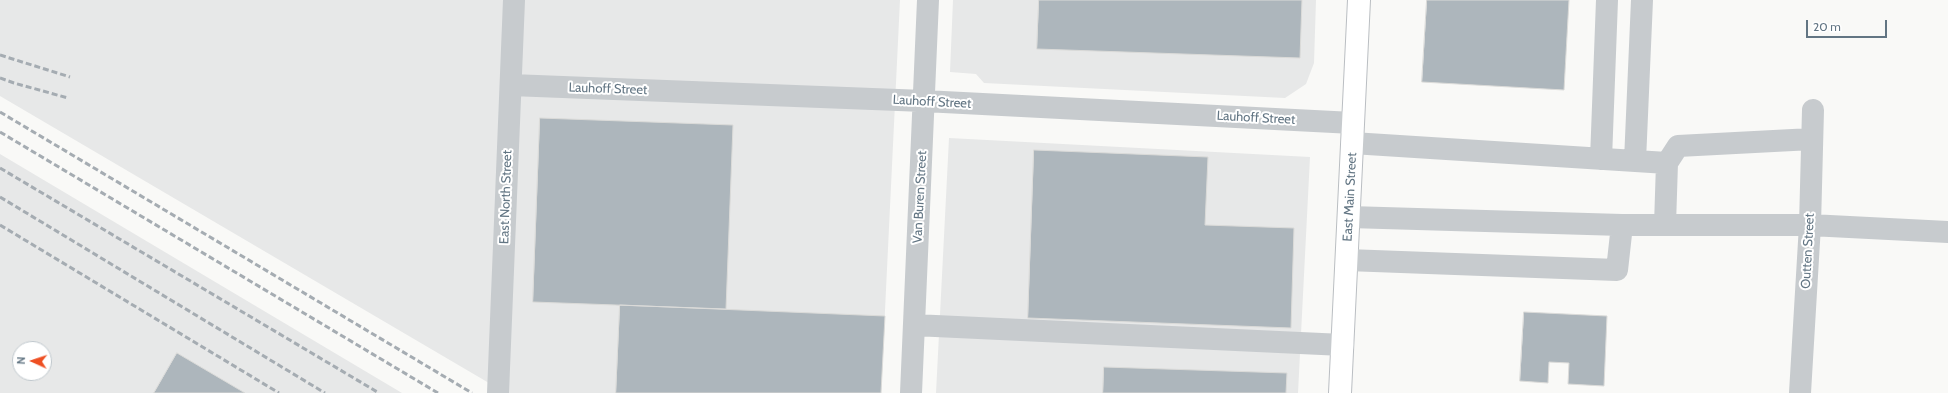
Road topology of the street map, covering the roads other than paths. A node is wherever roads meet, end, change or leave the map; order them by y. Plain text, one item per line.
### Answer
1 (514, 0) edge
2 (928, 0) edge
3 (1359, 0) edge
4 (1607, 0) edge
5 (1642, 0) edge
6 (511, 85) junction
7 (924, 101) junction
8 (1813, 110) dead end
9 (1352, 133) junction
10 (1812, 139) junction
11 (1601, 159) junction
12 (1635, 161) junction
13 (1667, 163) junction
14 (1349, 217) junction
15 (1622, 225) junction
16 (1665, 225) junction
17 (1810, 225) junction
18 (1948, 232) edge
19 (1346, 260) junction
20 (914, 325) junction
21 (1343, 345) junction
22 (498, 393) edge
23 (911, 393) edge
24 (1340, 393) edge
25 (1800, 393) edge

1 - 6 street, East North Street
2 - 7 street, Van Buren Street
3 - 9 main road, East Main Street
4 - 11 street
5 - 12 street
6 - 7 street, Lauhoff Street
6 - 22 street, East North Street
7 - 9 street, Lauhoff Street
7 - 20 street, Van Buren Street
8 - 10 street, Outten Street
9 - 11 street, Lauhoff Street
9 - 14 main road, East Main Street
10 - 13 street
10 - 17 street, Outten Street
11 - 12 street, Lauhoff Street
12 - 13 street, Lauhoff Street
13 - 16 street
14 - 15 street
14 - 19 main road, East Main Street
15 - 16 street
15 - 19 street
16 - 17 street
17 - 18 street
17 - 25 street, Outten Street
19 - 21 main road, East Main Street
20 - 21 street
20 - 23 street, Van Buren Street
21 - 24 main road, East Main Street

